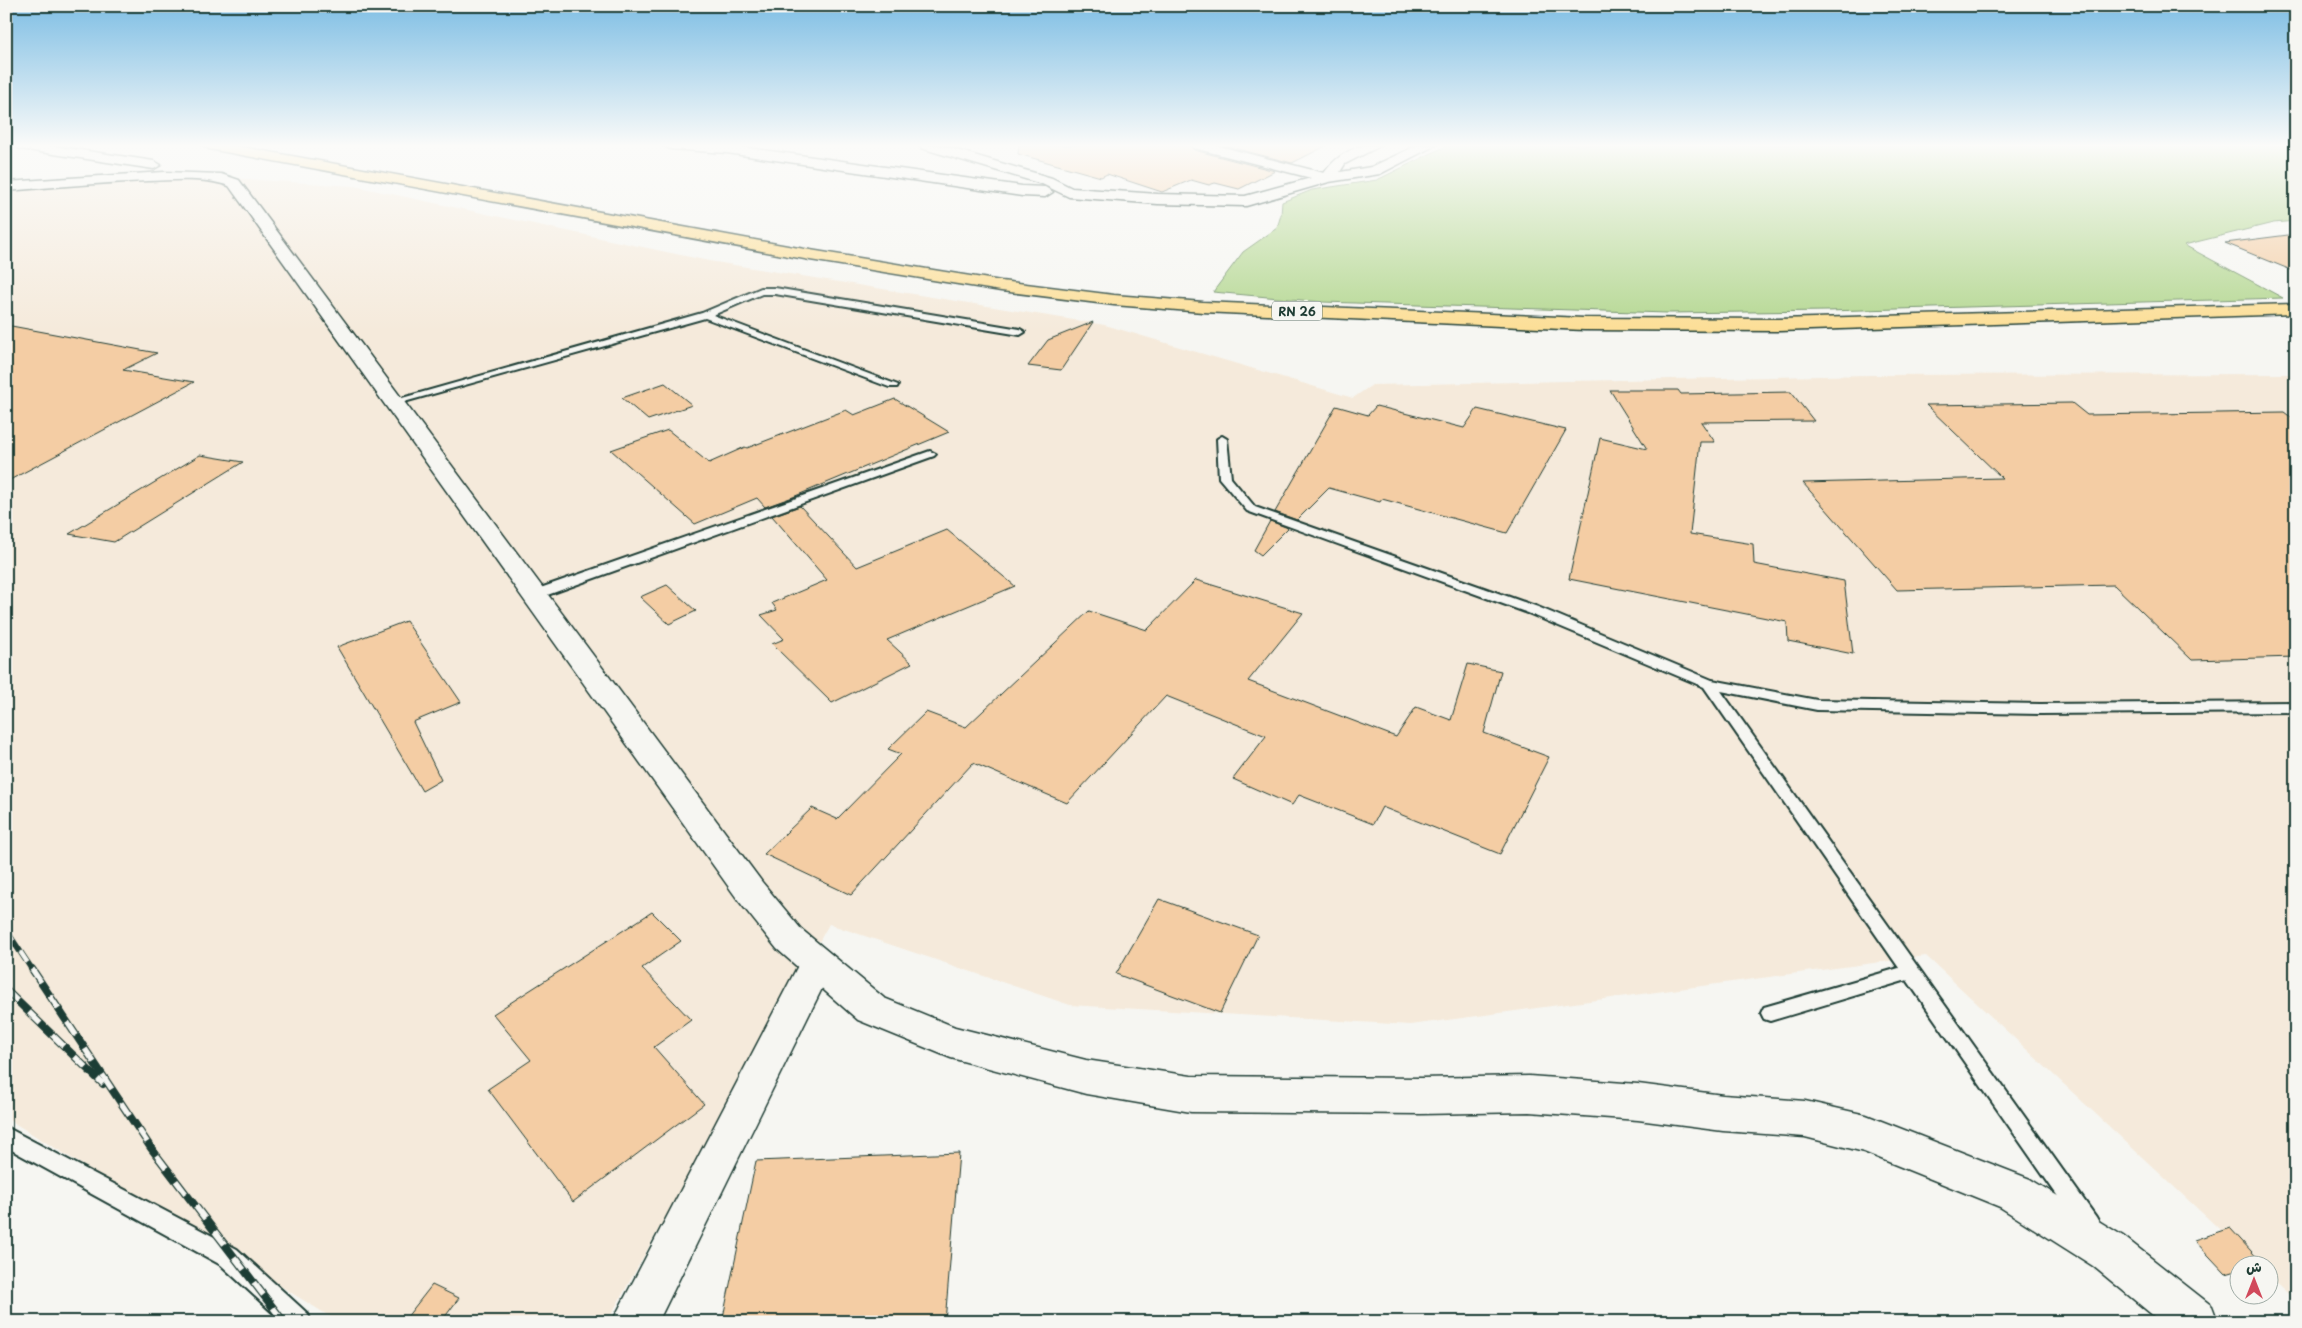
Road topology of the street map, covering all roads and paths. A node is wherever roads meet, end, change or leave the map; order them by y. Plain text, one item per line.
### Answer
1 (252, 207) edge
2 (557, 207) edge
3 (2296, 308) edge
4 (705, 315) junction
5 (1020, 332) dead end
6 (893, 385) dead end
7 (393, 402) junction
8 (1222, 439) dead end
9 (930, 454) dead end
10 (534, 595) junction
11 (1709, 684) junction
12 (2296, 707) edge
13 (816, 964) junction
14 (1911, 972) junction
15 (1770, 1014) dead end
16 (6, 1136) edge
17 (2108, 1251) junction
18 (300, 1322) edge
19 (634, 1322) edge
20 (2196, 1322) edge

1 - 7 main road
2 - 3 main road, RN 26
4 - 5 lane
4 - 6 lane
4 - 7 lane
7 - 10 main road
8 - 11 lane
9 - 10 lane
10 - 13 main road
11 - 12 lane
11 - 14 lane
13 - 17 main road
13 - 19 main road
14 - 15 lane
14 - 17 lane
16 - 18 lane
17 - 20 main road

